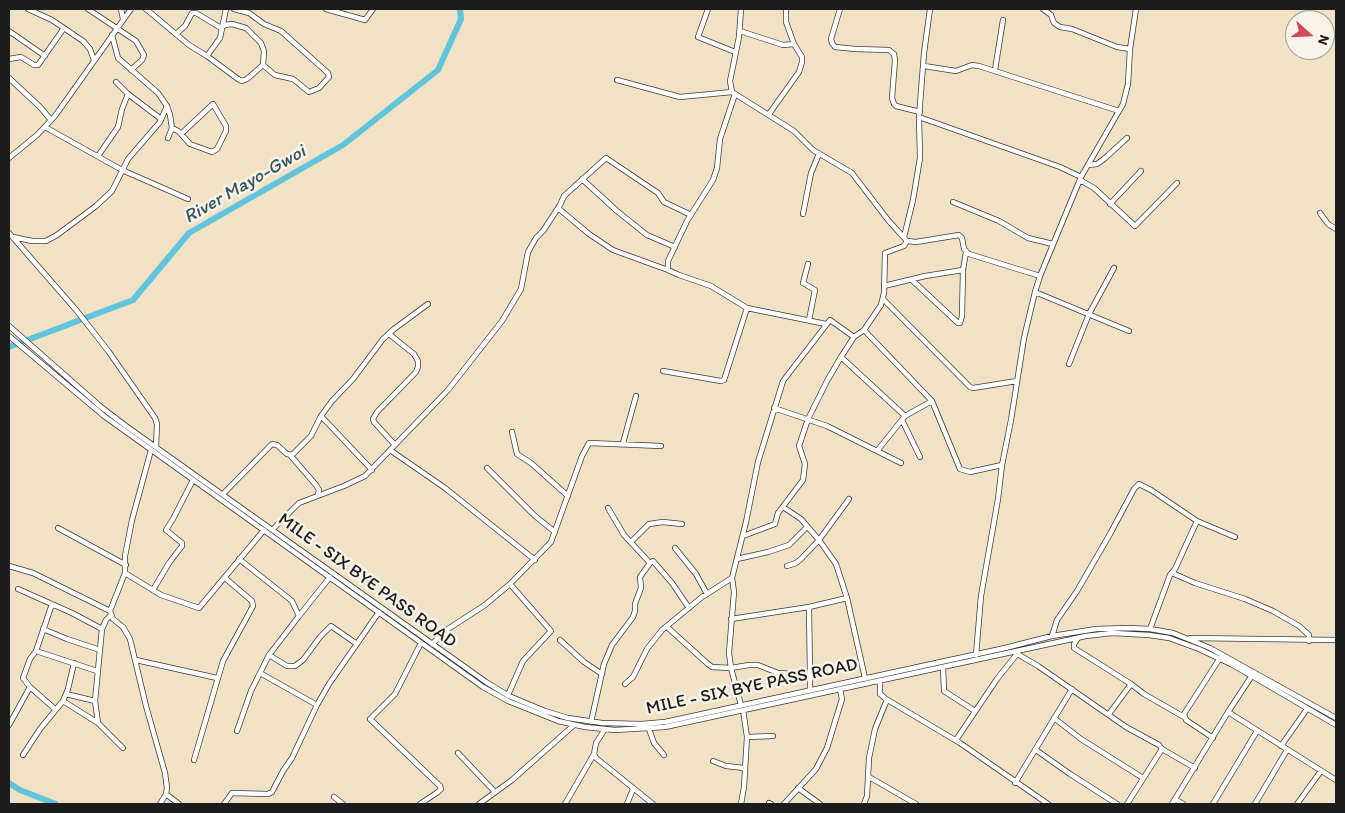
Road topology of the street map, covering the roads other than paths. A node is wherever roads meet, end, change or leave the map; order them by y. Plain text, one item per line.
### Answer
1 (28, 9) edge
2 (88, 9) edge
3 (121, 9) edge
4 (131, 9) edge
5 (146, 9) edge
6 (226, 9) edge
7 (234, 9) edge
8 (326, 9) edge
9 (373, 9) edge
10 (708, 9) edge
11 (741, 9) edge
12 (780, 9) edge
13 (840, 9) edge
14 (930, 9) edge
15 (1042, 9) edge
16 (1136, 9) edge
17 (786, 10) edge
18 (123, 19) junction
19 (1002, 20) dead end
20 (64, 28) junction
21 (116, 28) junction
22 (221, 28) junction
23 (9, 30) edge
24 (740, 31) junction
25 (176, 34) junction
26 (112, 35) junction
27 (794, 44) junction
28 (1130, 49) junction
29 (736, 52) junction
30 (45, 56) junction
31 (207, 56) junction
32 (9, 59) edge
33 (94, 60) junction
34 (263, 65) junction
35 (924, 66) junction
36 (131, 70) junction
37 (995, 70) junction
38 (9, 78) edge
39 (617, 80) dead end
40 (116, 82) dead end
41 (734, 93) junction
42 (128, 94) junction
43 (167, 106) junction
44 (1119, 111) junction
45 (769, 114) junction
46 (920, 114) junction
47 (51, 120) junction
48 (162, 120) junction
49 (45, 127) junction
50 (172, 128) junction
51 (181, 134) junction
52 (168, 138) dead end
53 (1127, 138) dead end
54 (819, 154) junction
55 (98, 156) junction
56 (9, 158) edge
57 (1088, 165) junction
58 (122, 170) junction
59 (1141, 171) dead end
60 (1080, 178) junction
61 (582, 179) junction
62 (1177, 183) dead end
63 (188, 199) dead end
64 (953, 202) dead end
65 (1110, 204) junction
66 (558, 208) junction
67 (1320, 212) dead end
68 (803, 214) dead end
69 (691, 215) junction
70 (1336, 229) edge
71 (10, 235) edge
72 (906, 239) junction
73 (1053, 244) junction
74 (675, 247) junction
75 (966, 252) junction
76 (808, 264) dead end
77 (1114, 268) dead end
78 (668, 270) junction
79 (964, 270) junction
80 (1040, 276) junction
81 (912, 280) junction
82 (884, 286) junction
83 (1035, 292) junction
84 (884, 299) junction
85 (428, 304) dead end
86 (747, 308) junction
87 (1089, 314) junction
88 (809, 320) junction
89 (826, 324) junction
90 (9, 326) edge
91 (864, 330) junction
92 (1129, 332) dead end
93 (389, 334) junction
94 (9, 336) edge
95 (854, 337) junction
96 (842, 357) junction
97 (1069, 364) dead end
98 (663, 371) dead end
99 (1017, 381) junction
100 (636, 396) dead end
101 (932, 402) junction
102 (774, 408) junction
103 (321, 416) junction
104 (903, 418) junction
105 (808, 419) junction
106 (512, 432) dead end
107 (623, 444) junction
108 (395, 445) junction
109 (660, 446) dead end
110 (154, 448) junction
111 (390, 450) junction
112 (877, 451) junction
113 (290, 455) junction
114 (920, 457) dead end
115 (901, 463) dead end
116 (1002, 465) junction
117 (487, 468) dead end
118 (372, 470) junction
119 (194, 480) junction
120 (215, 492) junction
121 (223, 494) junction
122 (318, 495) junction
123 (568, 496) junction
124 (849, 499) dead end
125 (783, 507) junction
126 (608, 508) dead end
127 (1197, 521) junction
128 (682, 524) dead end
129 (807, 527) junction
130 (58, 528) dead end
131 (264, 530) junction
132 (272, 530) junction
133 (555, 532) junction
134 (742, 536) junction
135 (1235, 537) dead end
136 (819, 540) junction
137 (631, 542) junction
138 (675, 548) dead end
139 (239, 559) junction
140 (737, 559) junction
141 (534, 560) junction
142 (650, 563) junction
143 (9, 566) edge
144 (126, 566) junction
145 (787, 566) dead end
146 (125, 573) junction
147 (1172, 573) junction
148 (330, 577) junction
149 (224, 578) junction
150 (732, 578) junction
151 (510, 584) junction
152 (18, 589) dead end
153 (153, 590) junction
154 (706, 594) junction
155 (847, 598) junction
156 (52, 604) junction
157 (809, 607) junction
158 (688, 608) junction
159 (379, 612) junction
160 (110, 613) junction
161 (298, 616) junction
162 (731, 619) junction
163 (667, 627) junction
164 (43, 629) junction
165 (102, 629) junction
166 (1150, 629) junction
167 (1052, 636) junction
168 (1078, 638) junction
169 (1169, 638) junction
170 (1188, 638) junction
171 (560, 640) dead end
172 (1336, 640) edge
173 (1309, 641) junction
174 (421, 643) junction
175 (357, 644) junction
176 (432, 644) junction
177 (36, 650) junction
178 (100, 650) junction
179 (1016, 653) junction
180 (976, 654) junction
181 (269, 655) junction
182 (1220, 658) junction
183 (136, 660) junction
184 (74, 663) junction
185 (942, 667) junction
186 (731, 668) junction
187 (97, 671) junction
188 (260, 673) junction
189 (602, 674) junction
190 (810, 675) junction
191 (893, 675) junction
192 (1251, 677) junction
193 (217, 678) junction
194 (865, 678) junction
195 (880, 681) junction
196 (625, 684) dead end
197 (1131, 684) junction
198 (30, 687) junction
199 (840, 689) junction
200 (1072, 689) junction
201 (810, 690) junction
202 (66, 694) junction
203 (508, 695) junction
204 (886, 699) junction
205 (62, 701) junction
206 (95, 701) junction
207 (317, 705) junction
208 (742, 708) junction
209 (1307, 708) junction
210 (55, 709) junction
211 (975, 711) junction
212 (1228, 712) junction
213 (1109, 714) junction
214 (1184, 717) junction
215 (1054, 718) junction
216 (1336, 718) edge
217 (591, 722) junction
218 (98, 723) junction
219 (9, 725) edge
220 (574, 725) junction
221 (1336, 726) edge
222 (605, 729) junction
223 (649, 729) junction
224 (237, 731) dead end
225 (1257, 731) junction
226 (773, 736) dead end
227 (747, 737) junction
228 (1213, 738) junction
229 (956, 740) junction
230 (1281, 746) junction
231 (123, 748) dead end
232 (1162, 749) junction
233 (1036, 750) junction
234 (1287, 750) junction
235 (458, 753) dead end
236 (594, 754) junction
237 (23, 755) dead end
238 (664, 755) dead end
239 (194, 760) dead end
240 (713, 761) dead end
241 (744, 768) junction
242 (1194, 768) junction
243 (1321, 771) junction
244 (868, 778) junction
245 (1144, 778) junction
246 (1336, 780) edge
247 (1015, 783) junction
248 (633, 788) junction
249 (798, 788) junction
250 (495, 792) junction
251 (166, 794) junction
252 (334, 797) dead end
253 (1175, 799) junction
254 (160, 804) edge
255 (179, 804) edge
256 (224, 804) edge
257 (343, 804) edge
258 (420, 804) edge
259 (479, 804) edge
260 (565, 804) edge
261 (627, 804) edge
262 (653, 804) edge
263 (741, 804) edge
264 (784, 804) edge
265 (820, 804) edge
266 (864, 804) edge
267 (916, 804) edge
268 (1048, 804) edge
269 (1117, 804) edge
270 (1127, 804) edge
271 (1172, 804) edge
272 (1183, 804) edge
273 (1213, 804) edge
274 (1255, 804) edge
275 (1297, 804) edge

1 - 20 street
2 - 21 street
3 - 18 street
4 - 18 street
5 - 25 street
6 - 22 street
7 - 34 street
8 - 9 street
10 - 29 street
11 - 24 street
12 - 17 street
13 - 46 street
14 - 35 street
15 - 28 street
16 - 28 street
17 - 27 street
18 - 21 street
19 - 37 street
20 - 30 street
20 - 33 street
21 - 26 street
21 - 36 street
22 - 25 street
22 - 31 street
22 - 34 street
23 - 30 street
24 - 27 street
24 - 29 street
25 - 31 street
26 - 33 street
26 - 36 street
27 - 45 street
28 - 44 street
29 - 41 street
30 - 32 street
31 - 34 street
33 - 47 street
35 - 37 street
35 - 46 street
36 - 43 street
37 - 44 street
38 - 47 street
39 - 41 street
40 - 42 street
41 - 45 street
41 - 69 street
42 - 48 street
42 - 55 street
43 - 48 street
43 - 50 street
44 - 57 street
45 - 54 street
46 - 60 street
46 - 72 street
47 - 49 street
48 - 58 street
49 - 55 street
49 - 56 street
50 - 51 street
50 - 52 street
51 - 51 street
53 - 57 street
54 - 68 street
54 - 72 street
55 - 58 street
57 - 60 street
58 - 63 street
58 - 71 street
59 - 65 street
60 - 65 street
60 - 73 street
61 - 66 street
61 - 69 street
61 - 74 street
62 - 65 street
64 - 73 street
66 - 78 street
66 - 108 street
67 - 70 street
69 - 74 street
71 - 110 street
72 - 75 street
72 - 82 street
73 - 80 street
74 - 78 street
75 - 79 street
75 - 80 street
76 - 88 street
77 - 87 street
78 - 86 street
79 - 81 street
79 - 81 street
80 - 83 street
81 - 82 street
82 - 84 street
83 - 87 street
83 - 99 street
84 - 91 street
84 - 99 street
85 - 93 street
86 - 88 street
86 - 98 street
87 - 92 street
87 - 97 street
88 - 89 street
89 - 95 street
89 - 102 street
90 - 110 street, MILE - SIX BYE PASS ROAD
91 - 95 street
91 - 101 street
93 - 103 street
93 - 108 street
94 - 110 street
95 - 96 street
96 - 104 street
96 - 105 street
99 - 116 street
100 - 107 street
101 - 104 street
101 - 116 street
102 - 105 street
102 - 134 street
103 - 113 street
103 - 118 street
104 - 112 street
104 - 114 street
105 - 112 street
105 - 125 street
106 - 123 street
107 - 109 street
107 - 123 street
108 - 111 street
110 - 119 street
110 - 120 street, MILE - SIX BYE PASS ROAD
110 - 144 street
111 - 118 street
111 - 141 street
112 - 115 street
113 - 121 street
113 - 122 street
116 - 180 street
117 - 133 street
118 - 122 street
119 - 120 street
119 - 153 street
120 - 121 street, MILE - SIX BYE PASS ROAD
120 - 131 street
121 - 132 street, MILE - SIX BYE PASS ROAD
122 - 132 street
123 - 133 street
124 - 136 street
125 - 129 street
125 - 134 street
126 - 137 street
127 - 135 street
127 - 147 street
127 - 167 street
128 - 137 street
129 - 136 street
129 - 140 street
130 - 144 street
131 - 139 street
131 - 148 street
132 - 176 street, MILE - SIX BYE PASS ROAD
133 - 141 street
134 - 140 street
136 - 145 street
136 - 155 street
137 - 142 street
138 - 154 street
139 - 149 street
139 - 161 street
140 - 150 street
141 - 151 street
142 - 158 street
142 - 189 street
143 - 160 street
144 - 146 street
146 - 153 street
146 - 160 street
147 - 166 street
147 - 173 street
148 - 159 street
148 - 161 street
149 - 153 street
149 - 193 street
150 - 154 street
150 - 162 street
151 - 176 street
151 - 203 street
152 - 156 street
154 - 158 street
155 - 157 street
155 - 194 street
156 - 164 street
156 - 165 street
157 - 162 street
157 - 190 street
158 - 163 street
159 - 174 street
159 - 175 street
160 - 165 street
160 - 183 street
161 - 181 street
162 - 186 street
163 - 186 street
163 - 196 street
164 - 177 street
164 - 178 street
165 - 178 street
166 - 167 street, MILE - SIX BYE PASS ROAD
166 - 170 street, MILE - SIX BYE PASS ROAD
167 - 180 street, MILE - SIX BYE PASS ROAD
168 - 169 street
168 - 179 street
168 - 197 street
169 - 170 street
169 - 182 street
170 - 173 street
170 - 216 street, MILE - SIX BYE PASS ROAD
171 - 189 street
172 - 173 street
174 - 220 street
174 - 258 street
175 - 181 street
175 - 207 street
176 - 203 street, MILE - SIX BYE PASS ROAD
177 - 184 street
177 - 198 street
178 - 187 street
179 - 185 street
179 - 200 street
179 - 211 street
180 - 191 street, MILE - SIX BYE PASS ROAD
181 - 188 street
182 - 192 street
182 - 214 street
183 - 193 street
183 - 251 street
184 - 187 street
184 - 202 street
185 - 191 street
185 - 211 street
186 - 190 street
186 - 208 street
187 - 206 street
188 - 207 street
188 - 224 street
189 - 217 street
190 - 201 street
191 - 194 street, MILE - SIX BYE PASS ROAD
191 - 195 street
192 - 209 street
192 - 212 street
193 - 239 street
194 - 201 street, MILE - SIX BYE PASS ROAD
195 - 199 street
195 - 204 street
197 - 213 street
197 - 214 street
198 - 210 street
198 - 219 street
199 - 208 street
199 - 249 street
200 - 213 street
200 - 215 street
201 - 208 street, MILE - SIX BYE PASS ROAD
202 - 205 street
202 - 206 street
203 - 217 street, MILE - SIX BYE PASS ROAD
204 - 229 street
204 - 244 street
205 - 210 street
205 - 218 street
206 - 218 street
207 - 256 street
208 - 217 street, MILE - SIX BYE PASS ROAD
208 - 223 street
208 - 227 street
209 - 221 street
209 - 230 street
210 - 237 street
211 - 229 street
212 - 225 street
212 - 228 street
213 - 232 street
214 - 228 street
215 - 233 street
215 - 245 street
218 - 231 street
220 - 222 street
220 - 250 street
222 - 223 street
222 - 236 street
223 - 238 street
225 - 230 street
225 - 273 street
226 - 227 street
227 - 241 street
228 - 242 street
229 - 247 street
230 - 234 street
232 - 242 street
232 - 245 street
233 - 247 street
233 - 269 street
234 - 243 street
234 - 274 street
235 - 250 street
236 - 248 street
236 - 260 street
240 - 241 street
241 - 263 street
242 - 253 street
243 - 246 street
243 - 275 street
244 - 266 street
244 - 267 street
245 - 270 street
247 - 268 street
248 - 261 street
248 - 262 street
249 - 264 street
249 - 265 street
250 - 259 street
251 - 254 street
251 - 255 street
252 - 257 street
253 - 271 street
253 - 272 street

